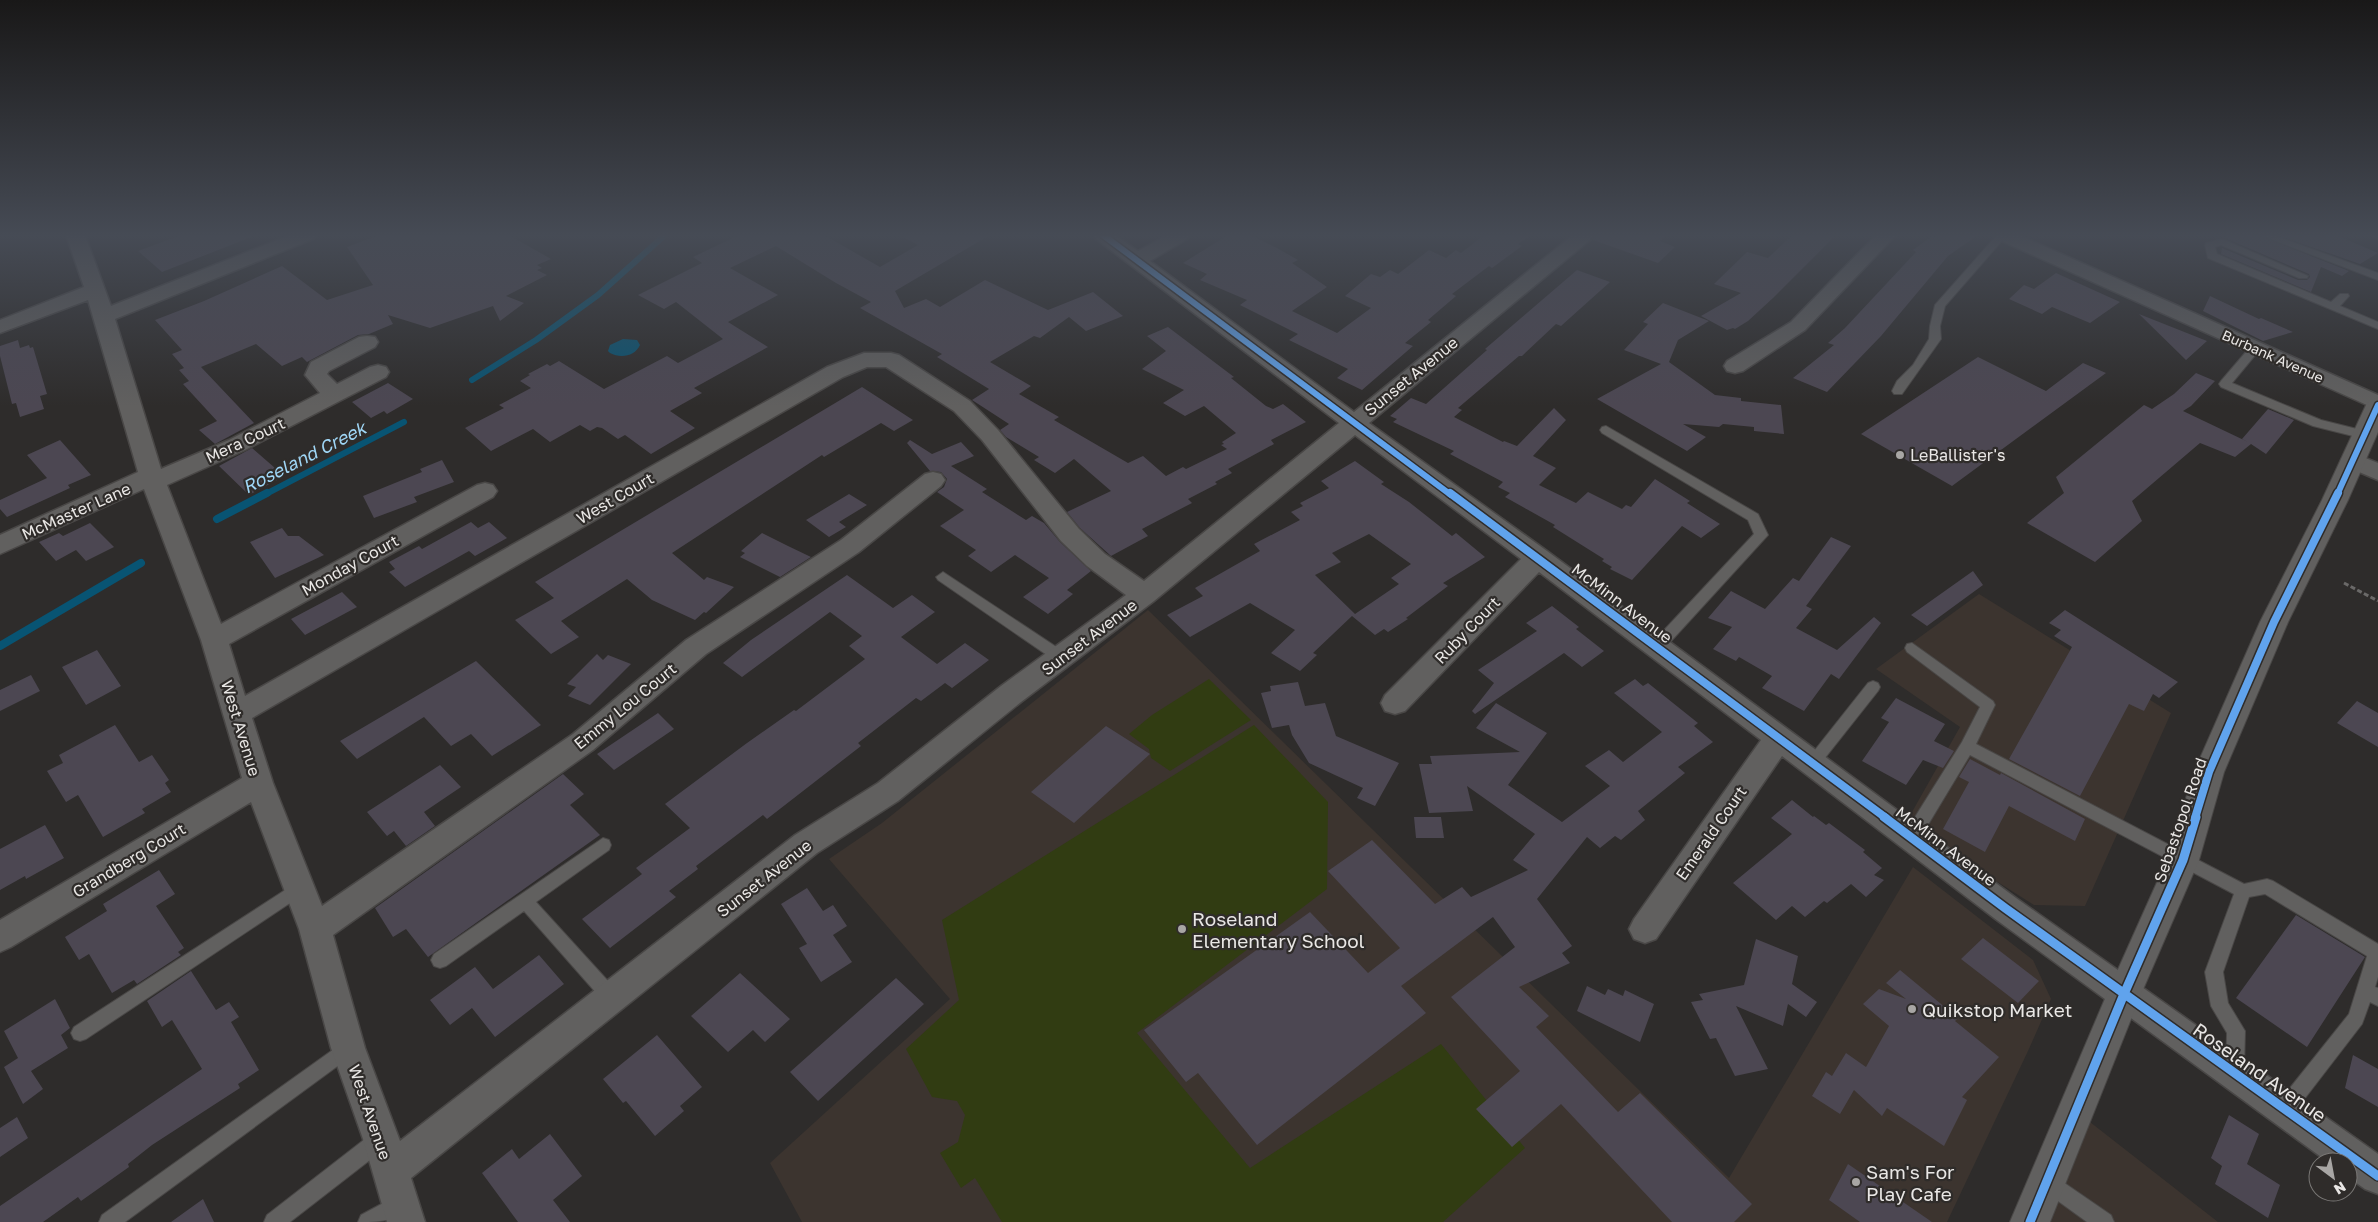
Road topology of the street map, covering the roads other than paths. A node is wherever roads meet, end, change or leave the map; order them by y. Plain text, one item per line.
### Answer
1 (96, 292) edge
2 (133, 292) edge
3 (1180, 292) edge
4 (1514, 292) edge
5 (1831, 292) edge
6 (1950, 292) edge
7 (2130, 292) edge
8 (2297, 292) edge
9 (2344, 296) dead end
10 (100, 303) junction
11 (2332, 307) junction
12 (2378, 326) edge
13 (0, 327) edge
14 (367, 342) dead end
15 (2255, 348) junction
16 (1735, 366) dead end
17 (378, 372) dead end
18 (1898, 392) dead end
19 (335, 395) junction
20 (2377, 409) edge
21 (1354, 423) junction
22 (1606, 430) dead end
23 (990, 435) joint
24 (2365, 435) junction
25 (2366, 466) edge
26 (152, 479) junction
27 (933, 480) dead end
28 (485, 491) dead end
29 (0, 545) edge
30 (1538, 557) junction
31 (943, 577) dead end
32 (1145, 594) junction
33 (214, 640) junction
34 (1657, 647) junction
35 (1912, 648) dead end
36 (1062, 658) junction
37 (1873, 687) dead end
38 (1396, 703) dead end
39 (236, 714) junction
40 (1778, 738) junction
41 (1968, 746) junction
42 (1812, 764) junction
43 (258, 784) junction
44 (1912, 838) junction
45 (603, 845) dead end
46 (2183, 860) junction
47 (299, 888) junction
48 (2243, 891) junction
49 (525, 901) junction
50 (315, 929) junction
51 (1645, 929) dead end
52 (0, 937) edge
53 (2377, 953) edge
54 (440, 960) dead end
55 (2124, 994) junction
56 (2371, 994) edge
57 (612, 998) junction
58 (80, 1033) dead end
59 (348, 1048) junction
60 (2235, 1074) junction
61 (2285, 1110) junction
62 (381, 1139) junction
63 (390, 1172) junction
64 (2378, 1176) edge
65 (2046, 1181) junction
66 (403, 1213) edge
67 (109, 1222) edge
68 (274, 1222) edge
69 (368, 1222) edge
70 (2030, 1222) edge
71 (2104, 1222) edge

1 - 10 street, West Avenue
2 - 10 street
3 - 21 street, McMinn Avenue
4 - 21 street, Sunset Avenue
5 - 16 street
6 - 18 lane
7 - 15 street, Burbank Avenue
8 - 11 lane
9 - 11 lane
10 - 13 street
10 - 26 street, West Avenue
11 - 12 lane
14 - 19 street
15 - 20 street, Burbank Avenue
15 - 24 lane
17 - 19 street, Mera Court
19 - 26 street, Mera Court
20 - 24 main road, Sebastopol Road
21 - 30 street, McMinn Avenue
21 - 32 street, Sunset Avenue
22 - 34 lane
23 - 32 street, Sunset Avenue
23 - 39 street, West Court
24 - 25 main road, Sebastopol Road
25 - 46 main road, Sebastopol Road
26 - 29 street, McMaster Lane
26 - 33 street, West Avenue
27 - 50 street, Emmy Lou Court
28 - 33 street, Monday Court
30 - 34 street, McMinn Avenue
30 - 38 street, Ruby Court
31 - 36 lane
32 - 36 street, Sunset Avenue
33 - 39 street, West Avenue
34 - 40 street, McMinn Avenue
35 - 41 lane
36 - 57 street, Sunset Avenue
37 - 42 lane
39 - 43 street, West Avenue
40 - 42 street, McMinn Avenue
40 - 51 street, Emerald Court
41 - 44 lane
41 - 46 lane
42 - 44 street, McMinn Avenue
43 - 47 street, West Avenue
43 - 52 street, Grandberg Court
44 - 55 street, McMinn Avenue
45 - 49 lane
46 - 48 lane
46 - 55 main road, Sebastopol Road
47 - 50 street, West Avenue
47 - 58 lane
48 - 53 lane
48 - 60 lane
49 - 54 lane
49 - 57 lane
50 - 59 street, West Avenue
53 - 56 lane
55 - 60 street, Roseland Avenue
55 - 65 main road, Sebastopol Road
56 - 61 lane
57 - 63 street, Sunset Avenue
59 - 62 street, West Avenue
59 - 67 lane
60 - 61 street, Roseland Avenue
61 - 64 street, Roseland Avenue
62 - 63 street, West Avenue
62 - 68 lane
63 - 66 street, West Avenue
65 - 70 main road, Sebastopol Road
65 - 71 lane
66 - 69 lane

